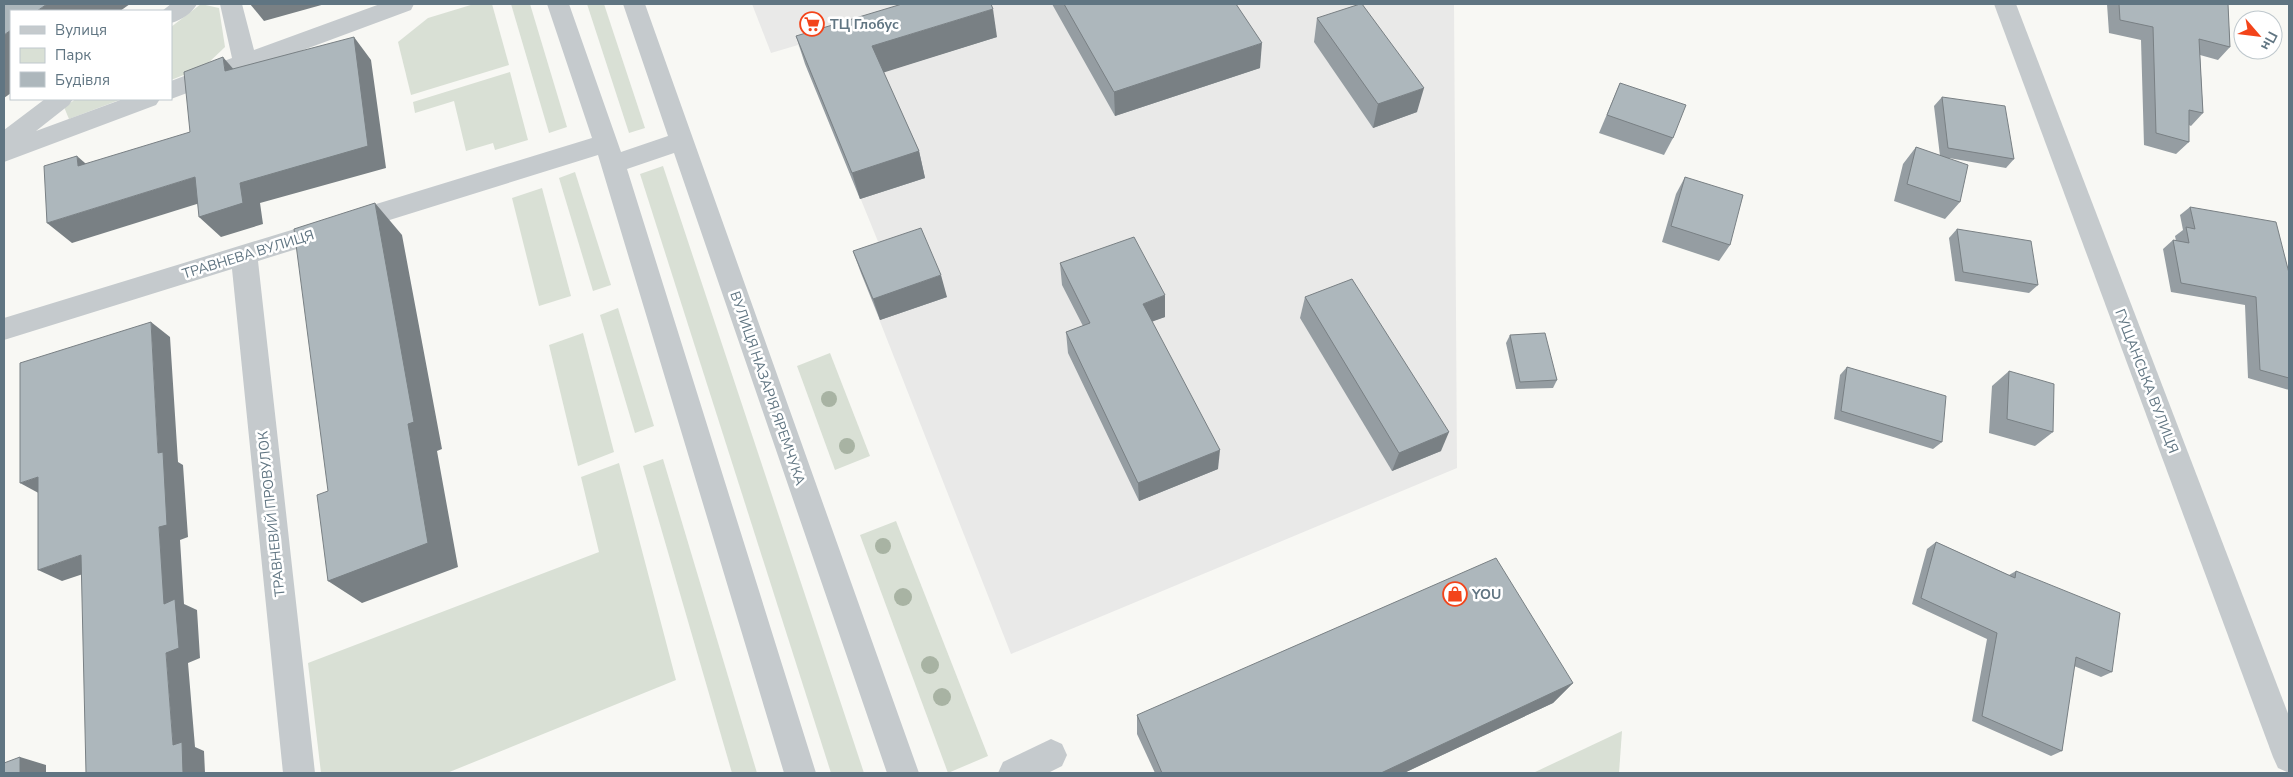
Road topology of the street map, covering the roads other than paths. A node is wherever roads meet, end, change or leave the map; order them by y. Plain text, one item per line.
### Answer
1 (186, 4) edge
2 (231, 4) edge
3 (403, 4) edge
4 (558, 4) edge
5 (634, 4) edge
6 (2005, 4) edge
7 (172, 14) edge
8 (244, 62) junction
9 (172, 90) edge
10 (60, 100) edge
11 (145, 100) edge
12 (682, 141) junction
13 (4, 142) edge
14 (4, 153) edge
15 (609, 153) junction
16 (244, 255) junction
17 (4, 329) edge
18 (1051, 755) dead end
19 (2289, 757) edge
20 (299, 773) edge
21 (800, 773) edge
22 (903, 773) edge
23 (1014, 773) edge

1 - 7 street
2 - 8 street
3 - 8 street
4 - 15 street
5 - 12 street, ВУЛИЦЯ НАЗАРІЯ ЯРЕМЧУКА
6 - 19 street, ГУЩАНСЬКА ВУЛИЦЯ
8 - 9 street
10 - 13 street
11 - 14 street
12 - 15 street, ТРАВНЕВА ВУЛИЦЯ
12 - 22 street, ВУЛИЦЯ НАЗАРІЯ ЯРЕМЧУКА
15 - 16 street, ТРАВНЕВА ВУЛИЦЯ
15 - 21 street
16 - 17 street, ТРАВНЕВА ВУЛИЦЯ
16 - 20 street, ТРАВНЕВИЙ ПРОВУЛОК
18 - 23 street

